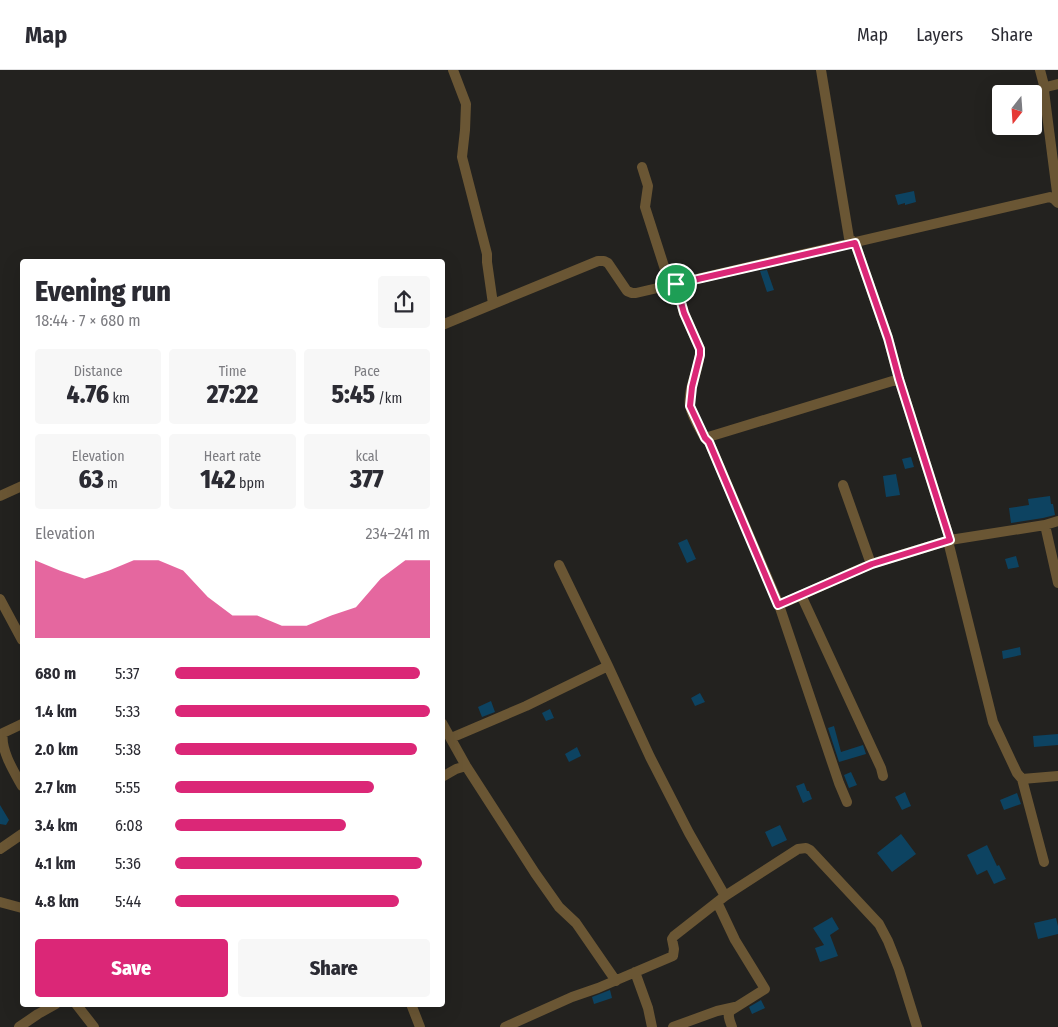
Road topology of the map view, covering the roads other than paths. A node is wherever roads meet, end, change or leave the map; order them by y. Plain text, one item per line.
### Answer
1 (453, 70) edge
2 (821, 70) edge
3 (1040, 70) edge
4 (1058, 84) edge
5 (1045, 89) junction
6 (642, 167) dead end
7 (1058, 202) edge
8 (855, 243) junction
9 (673, 285) junction
10 (493, 304) junction
11 (445, 324) edge
12 (899, 379) junction
13 (705, 438) junction
14 (843, 485) dead end
15 (20, 487) edge
16 (0, 496) edge
17 (1058, 521) edge
18 (1045, 525) junction
19 (949, 541) junction
20 (559, 564) dead end
21 (872, 564) junction
22 (1058, 583) edge
23 (801, 595) junction
24 (0, 600) edge
25 (778, 605) junction
26 (20, 636) edge
27 (608, 666) junction
28 (20, 725) edge
29 (445, 727) edge
30 (451, 738) junction
31 (466, 766) junction
32 (445, 775) edge
33 (883, 776) dead end
34 (1058, 776) edge
35 (1022, 779) junction
36 (20, 783) edge
37 (847, 802) dead end
38 (20, 835) edge
39 (0, 849) edge
40 (1044, 862) dead end
41 (721, 899) junction
42 (0, 902) edge
43 (20, 907) edge
44 (635, 972) junction
45 (616, 981) junction
46 (51, 1007) edge
47 (78, 1007) edge
48 (412, 1007) edge
49 (735, 1007) junction
50 (19, 1027) edge
51 (94, 1027) edge
52 (420, 1027) edge
53 (505, 1027) edge
54 (652, 1027) edge
55 (672, 1027) edge
56 (732, 1027) edge
57 (917, 1027) edge

1 - 10 street
2 - 8 street
3 - 5 street
4 - 5 street
5 - 7 street
6 - 9 street
7 - 8 street
8 - 9 street
8 - 12 street
9 - 10 street
9 - 13 street
10 - 11 street
12 - 13 street
12 - 19 street
13 - 25 street
14 - 21 street
15 - 16 street
17 - 18 street
18 - 19 street
18 - 22 street
19 - 21 street
19 - 35 street
20 - 27 street
21 - 23 street
23 - 25 street
23 - 33 street
24 - 26 street
25 - 37 street
27 - 30 street
27 - 41 street
28 - 36 street
29 - 30 street
30 - 31 street
31 - 32 street
31 - 45 street
34 - 35 street
35 - 40 street
38 - 39 street
41 - 44 street
41 - 49 street
41 - 57 street
42 - 43 street
44 - 45 street
44 - 54 street
45 - 53 street
46 - 50 street
47 - 51 street
48 - 52 street
49 - 55 street
49 - 56 street

